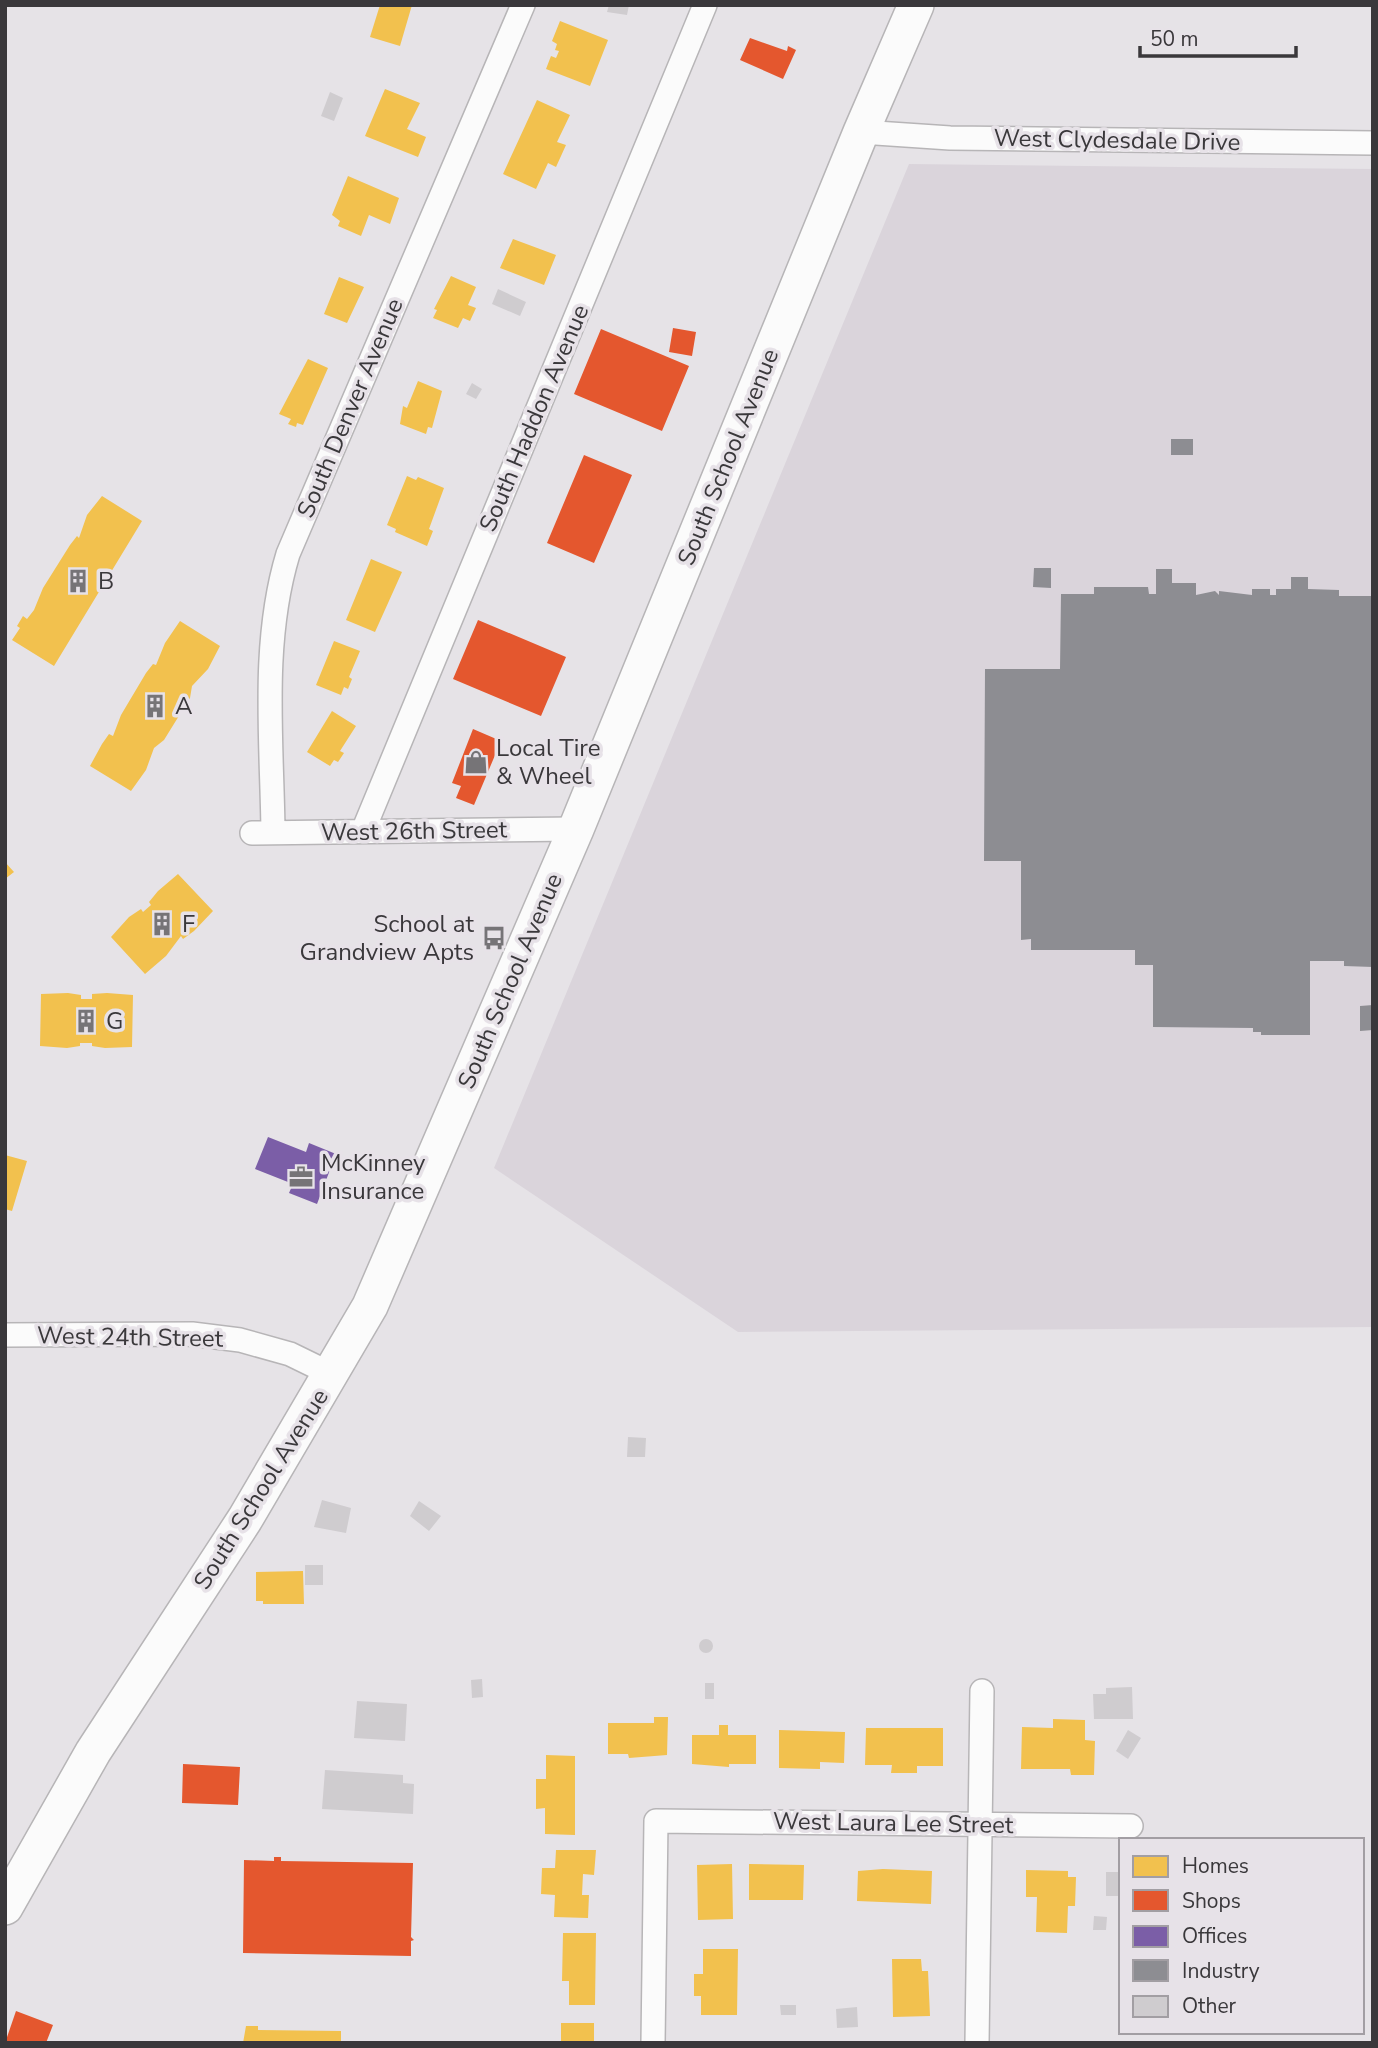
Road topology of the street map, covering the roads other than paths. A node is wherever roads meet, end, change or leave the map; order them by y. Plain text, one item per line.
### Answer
1 (523, 5) edge
2 (705, 5) edge
3 (916, 5) edge
4 (860, 132) junction
5 (1373, 144) edge
6 (576, 829) junction
7 (363, 831) junction
8 (262, 832) joint
9 (5, 1335) edge
10 (331, 1374) junction
11 (982, 1691) dead end
12 (980, 1824) junction
13 (1131, 1826) dead end
14 (5, 1907) edge
15 (653, 2043) edge
16 (977, 2043) edge

1 - 8 street, South Denver Avenue
2 - 7 street, South Haddon Avenue
3 - 4 main road, South School Avenue
4 - 5 street, West Clydesdale Drive
4 - 6 main road, South School Avenue
6 - 7 street, West 26th Street
6 - 10 main road, South School Avenue
7 - 8 street, West 26th Street
9 - 10 street, West 24th Street
10 - 14 main road, South School Avenue
11 - 12 street
12 - 13 street, West Laura Lee Street
12 - 15 street, West Laura Lee Street
12 - 16 street

